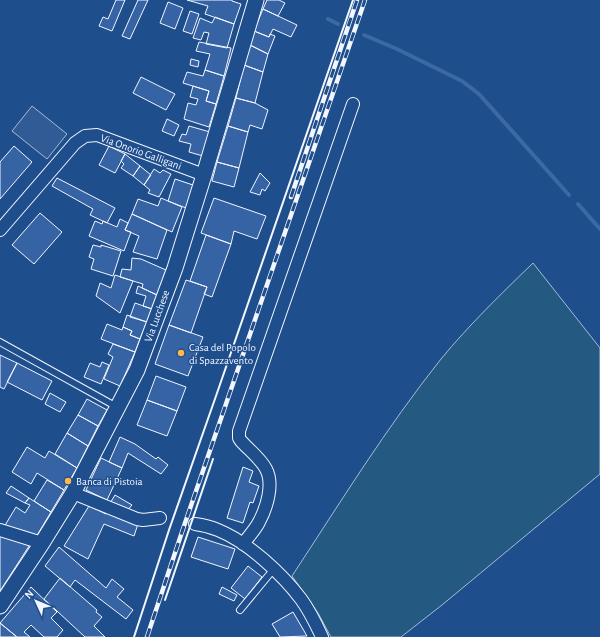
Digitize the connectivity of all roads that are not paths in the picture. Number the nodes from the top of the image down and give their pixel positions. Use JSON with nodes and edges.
{"nodes":[{"id":1,"x":256,"y":0,"type":"edge"},
{"id":2,"x":353,"y":104,"type":"dead end"},
{"id":3,"x":204,"y":175,"type":"junction"},
{"id":4,"x":0,"y":230,"type":"edge"},
{"id":5,"x":0,"y":342,"type":"edge"},
{"id":6,"x":118,"y":408,"type":"junction"},
{"id":7,"x":73,"y":493,"type":"junction"},
{"id":8,"x":160,"y":518,"type":"dead end"},
{"id":9,"x":194,"y":524,"type":"dead end"},
{"id":10,"x":0,"y":530,"type":"edge"},
{"id":11,"x":42,"y":543,"type":"junction"},
{"id":12,"x":243,"y":544,"type":"junction"},
{"id":13,"x":273,"y":570,"type":"junction"},
{"id":14,"x":0,"y":606,"type":"edge"},
{"id":15,"x":240,"y":610,"type":"dead end"},
{"id":16,"x":322,"y":637,"type":"edge"}],
"edges":[{"from":1,"to":3,"type":"street","name":"Via Lucchese"},
{"from":2,"to":12,"type":"street"},
{"from":3,"to":4,"type":"street","name":"Via Onorio Galligani"},
{"from":3,"to":6,"type":"street","name":"Via Lucchese"},
{"from":5,"to":6,"type":"lane"},
{"from":6,"to":7,"type":"street","name":"Via Lucchese"},
{"from":7,"to":8,"type":"street"},
{"from":7,"to":11,"type":"street","name":"Via Lucchese"},
{"from":9,"to":12,"type":"street"},
{"from":10,"to":11,"type":"street"},
{"from":11,"to":14,"type":"street","name":"Via Lucchese"},
{"from":12,"to":13,"type":"street"},
{"from":13,"to":15,"type":"lane"},
{"from":13,"to":16,"type":"street"}]}
